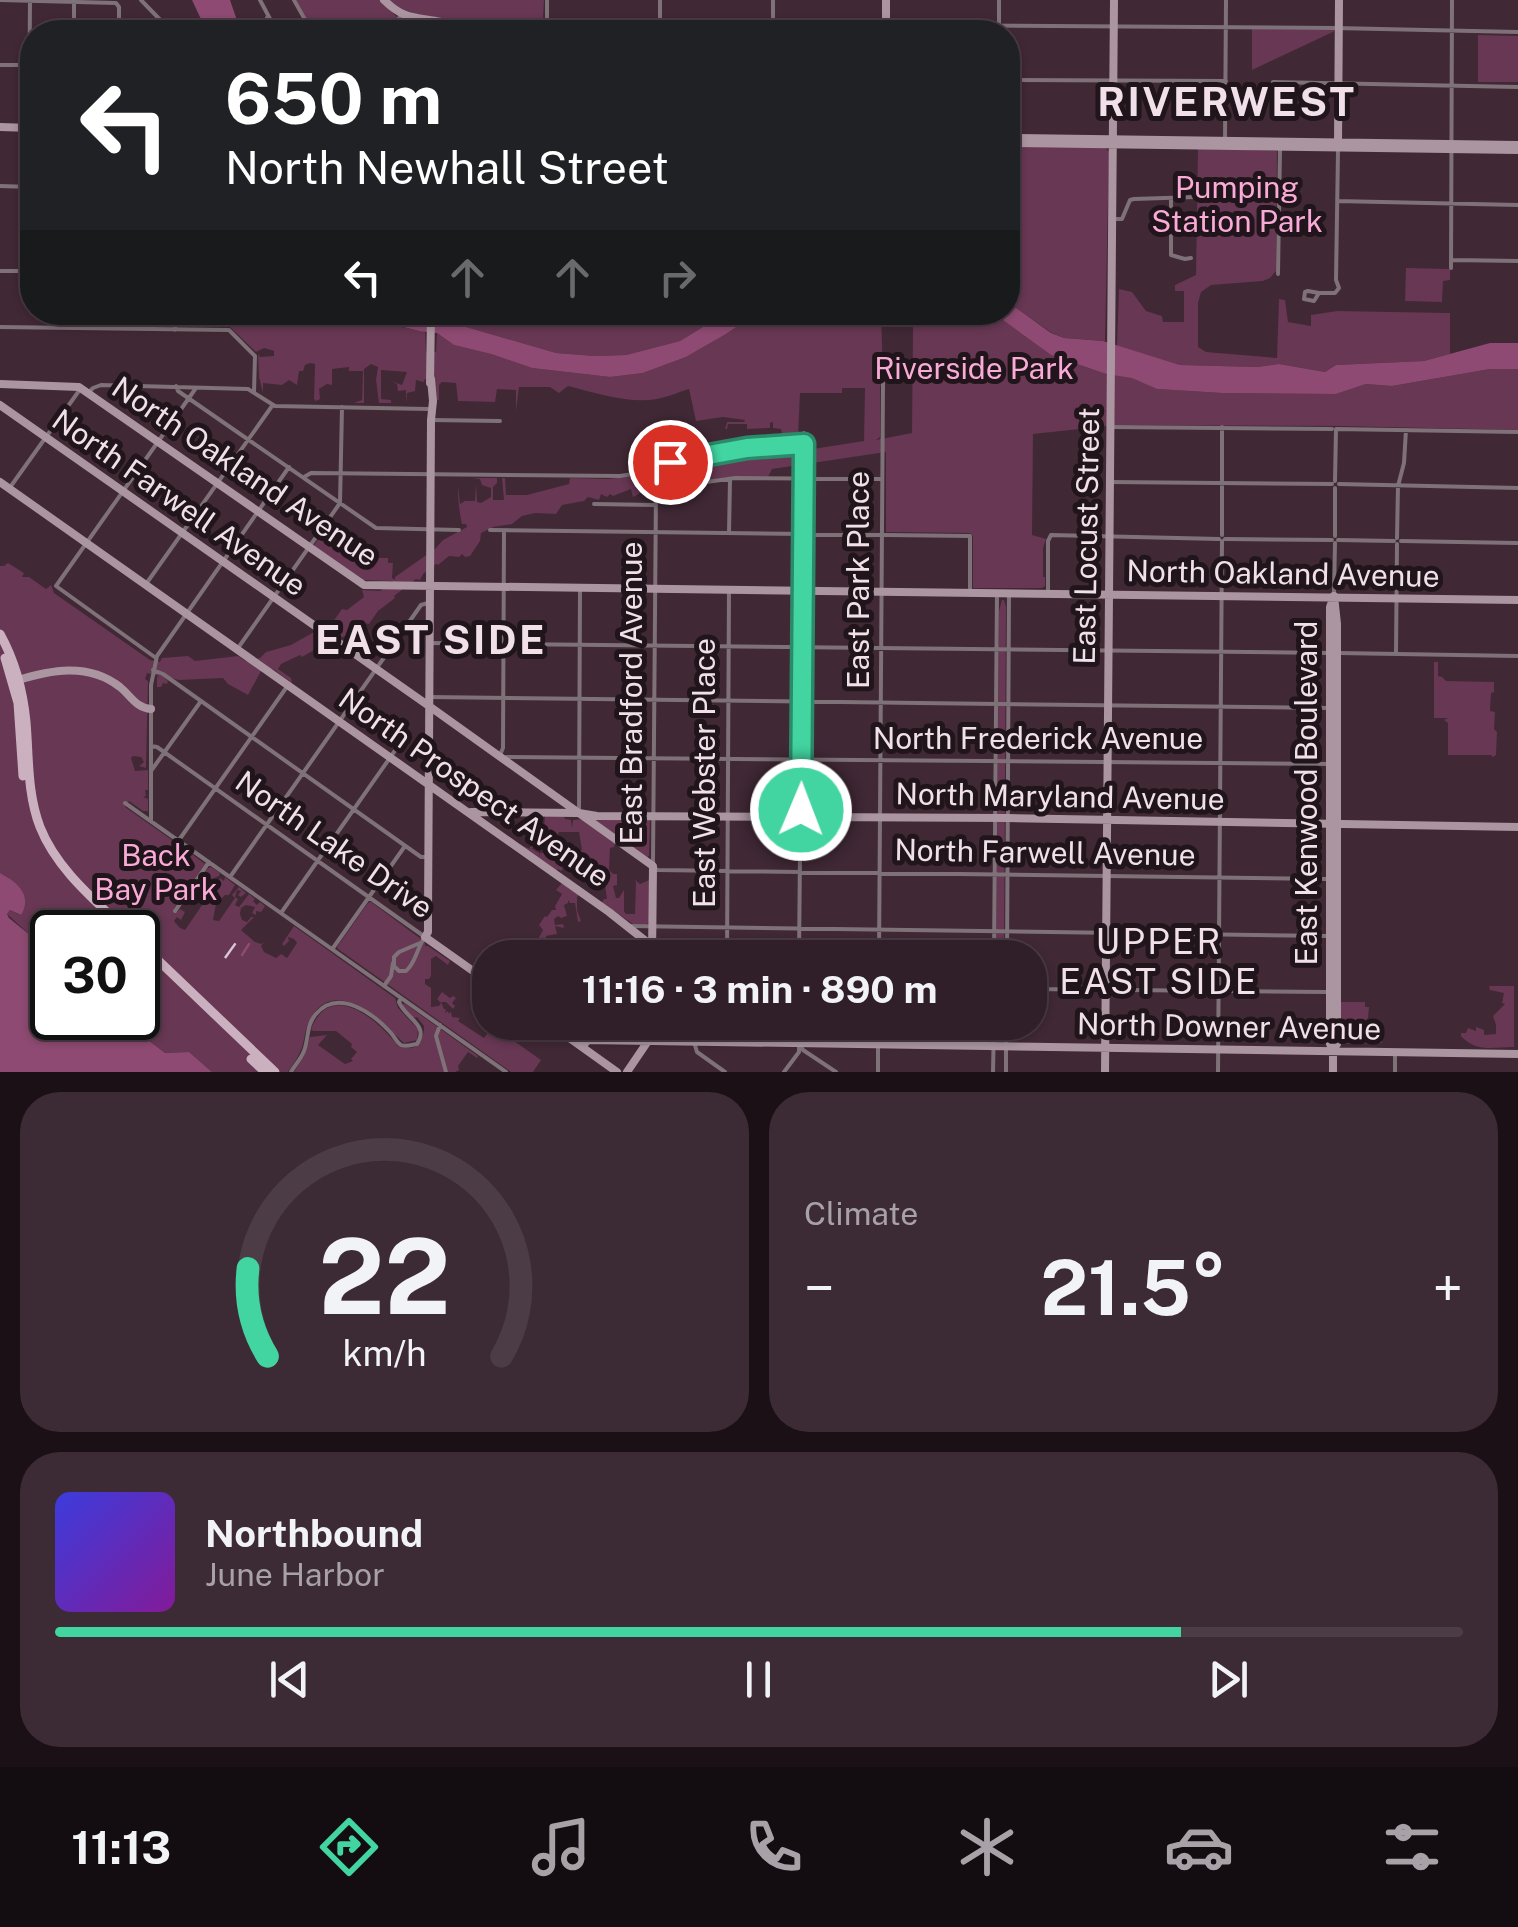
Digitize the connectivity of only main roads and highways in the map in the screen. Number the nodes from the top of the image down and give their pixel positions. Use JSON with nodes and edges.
{"nodes":[{"id":1,"x":384,"y":0,"type":"edge"},
{"id":2,"x":1114,"y":0,"type":"edge"},
{"id":3,"x":1340,"y":0,"type":"edge"},
{"id":4,"x":424,"y":20,"type":"edge"},
{"id":5,"x":1020,"y":141,"type":"edge"},
{"id":6,"x":1113,"y":142,"type":"junction"},
{"id":7,"x":1338,"y":144,"type":"junction"},
{"id":8,"x":1518,"y":148,"type":"edge"},
{"id":9,"x":431,"y":325,"type":"edge"},
{"id":10,"x":430,"y":379,"type":"junction"},
{"id":11,"x":0,"y":384,"type":"edge"},
{"id":12,"x":0,"y":405,"type":"edge"},
{"id":13,"x":430,"y":420,"type":"junction"},
{"id":14,"x":0,"y":482,"type":"edge"},
{"id":15,"x":429,"y":586,"type":"junction"},
{"id":16,"x":1108,"y":594,"type":"junction"},
{"id":17,"x":1334,"y":596,"type":"junction"},
{"id":18,"x":1518,"y":600,"type":"edge"},
{"id":19,"x":0,"y":634,"type":"edge"},
{"id":20,"x":0,"y":646,"type":"edge"},
{"id":21,"x":12,"y":681,"type":"junction"},
{"id":22,"x":429,"y":702,"type":"junction"},
{"id":23,"x":151,"y":710,"type":"road end"},
{"id":24,"x":428,"y":785,"type":"junction"},
{"id":25,"x":464,"y":810,"type":"junction"},
{"id":26,"x":579,"y":813,"type":"junction"},
{"id":27,"x":1107,"y":819,"type":"junction"},
{"id":28,"x":1333,"y":823,"type":"junction"},
{"id":29,"x":1518,"y":826,"type":"edge"},
{"id":30,"x":652,"y":866,"type":"joint"},
{"id":31,"x":1334,"y":879,"type":"junction"},
{"id":32,"x":97,"y":910,"type":"edge"},
{"id":33,"x":105,"y":910,"type":"edge"},
{"id":34,"x":645,"y":940,"type":"edge"},
{"id":35,"x":652,"y":940,"type":"edge"},
{"id":36,"x":160,"y":963,"type":"edge"},
{"id":37,"x":160,"y":971,"type":"edge"},
{"id":38,"x":472,"y":971,"type":"edge"},
{"id":39,"x":1333,"y":992,"type":"junction"},
{"id":40,"x":572,"y":1040,"type":"edge"},
{"id":41,"x":648,"y":1042,"type":"junction"},
{"id":42,"x":582,"y":1047,"type":"junction"},
{"id":43,"x":1105,"y":1047,"type":"junction"},
{"id":44,"x":1333,"y":1050,"type":"junction"},
{"id":45,"x":1518,"y":1054,"type":"edge"},
{"id":46,"x":265,"y":1072,"type":"edge"},
{"id":47,"x":275,"y":1072,"type":"edge"},
{"id":48,"x":616,"y":1072,"type":"edge"},
{"id":49,"x":627,"y":1072,"type":"edge"},
{"id":50,"x":1105,"y":1072,"type":"edge"},
{"id":51,"x":1333,"y":1072,"type":"edge"}],
"edges":[{"from":1,"to":4,"type":"main road"},
{"from":2,"to":6,"type":"main road","name":"East Locust Street"},
{"from":3,"to":7,"type":"main road"},
{"from":5,"to":6,"type":"main road"},
{"from":6,"to":7,"type":"main road"},
{"from":6,"to":16,"type":"main road","name":"East Locust Street"},
{"from":7,"to":8,"type":"main road"},
{"from":9,"to":10,"type":"main road"},
{"from":10,"to":13,"type":"main road"},
{"from":10,"to":13,"type":"main road"},
{"from":11,"to":15,"type":"main road","name":"North Oakland Avenue"},
{"from":12,"to":22,"type":"main road","name":"North Farwell Avenue"},
{"from":13,"to":15,"type":"main road"},
{"from":14,"to":24,"type":"main road","name":"North Prospect Avenue"},
{"from":15,"to":16,"type":"main road","name":"North Oakland Avenue"},
{"from":15,"to":22,"type":"main road"},
{"from":16,"to":17,"type":"main road","name":"North Oakland Avenue"},
{"from":16,"to":27,"type":"main road","name":"East Locust Street"},
{"from":17,"to":18,"type":"main road","name":"North Oakland Avenue"},
{"from":17,"to":28,"type":"main road","name":"East Kenwood Boulevard"},
{"from":19,"to":21,"type":"main road"},
{"from":20,"to":21,"type":"main road"},
{"from":21,"to":23,"type":"main road"},
{"from":21,"to":32,"type":"main road"},
{"from":21,"to":33,"type":"main road"},
{"from":22,"to":24,"type":"main road"},
{"from":22,"to":26,"type":"main road","name":"North Farwell Avenue"},
{"from":24,"to":25,"type":"main road","name":"North Prospect Avenue"},
{"from":24,"to":38,"type":"main road","name":"North Lake Drive"},
{"from":25,"to":26,"type":"main road","name":"North Maryland Avenue"},
{"from":25,"to":34,"type":"main road","name":"North Prospect Avenue"},
{"from":26,"to":27,"type":"main road","name":"North Maryland Avenue"},
{"from":26,"to":30,"type":"main road","name":"North Farwell Avenue"},
{"from":27,"to":28,"type":"main road","name":"North Maryland Avenue"},
{"from":27,"to":43,"type":"main road","name":"East Locust Street"},
{"from":28,"to":29,"type":"main road","name":"North Maryland Avenue"},
{"from":28,"to":31,"type":"main road","name":"East Kenwood Boulevard"},
{"from":30,"to":35,"type":"main road","name":"East Bradford Avenue"},
{"from":31,"to":39,"type":"main road","name":"East Kenwood Boulevard"},
{"from":31,"to":39,"type":"main road","name":"East Kenwood Boulevard"},
{"from":36,"to":47,"type":"main road"},
{"from":37,"to":46,"type":"main road"},
{"from":39,"to":44,"type":"main road","name":"East Kenwood Boulevard"},
{"from":40,"to":42,"type":"main road"},
{"from":41,"to":42,"type":"main road","name":"North Downer Avenue"},
{"from":41,"to":43,"type":"main road","name":"North Downer Avenue"},
{"from":41,"to":49,"type":"main road"},
{"from":42,"to":48,"type":"main road"},
{"from":43,"to":44,"type":"main road","name":"North Downer Avenue"},
{"from":43,"to":50,"type":"main road","name":"East Locust Street"},
{"from":44,"to":45,"type":"main road","name":"North Downer Avenue"},
{"from":44,"to":51,"type":"main road","name":"East Kenwood Boulevard"}]}
